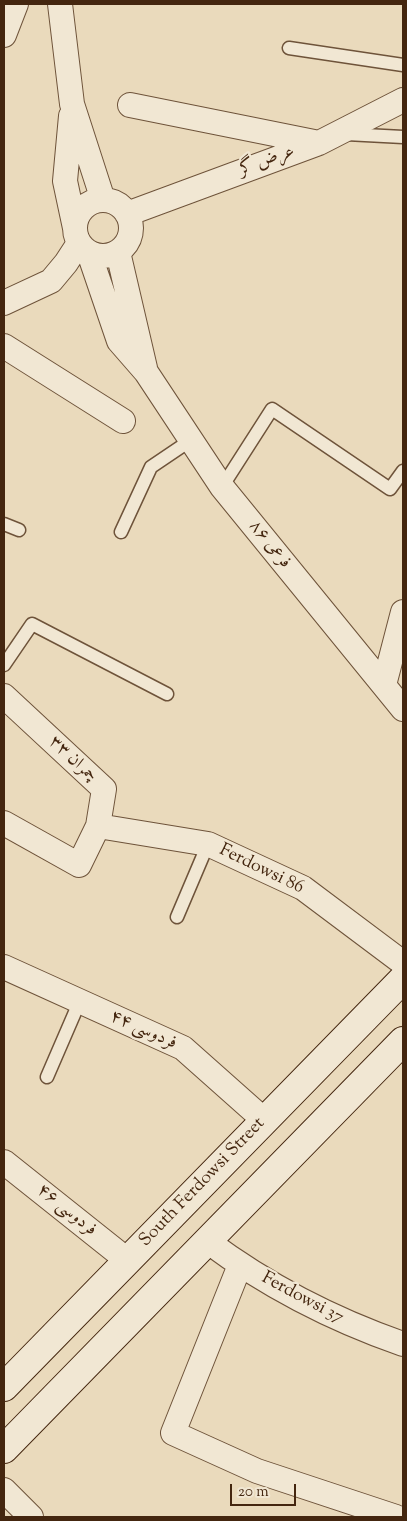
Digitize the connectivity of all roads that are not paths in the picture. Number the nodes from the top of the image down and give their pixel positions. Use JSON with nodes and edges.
{"nodes":[{"id":1,"x":16,"y":4,"type":"edge"},
{"id":2,"x":60,"y":4,"type":"edge"},
{"id":3,"x":4,"y":35,"type":"edge"},
{"id":4,"x":289,"y":48,"type":"dead end"},
{"id":5,"x":403,"y":65,"type":"edge"},
{"id":6,"x":403,"y":100,"type":"edge"},
{"id":7,"x":72,"y":104,"type":"junction"},
{"id":8,"x":130,"y":105,"type":"dead end"},
{"id":9,"x":403,"y":137,"type":"edge"},
{"id":10,"x":329,"y":138,"type":"junction"},
{"id":11,"x":103,"y":200,"type":"junction"},
{"id":12,"x":128,"y":214,"type":"junction"},
{"id":13,"x":81,"y":241,"type":"junction"},
{"id":14,"x":118,"y":252,"type":"junction"},
{"id":15,"x":4,"y":303,"type":"edge"},
{"id":16,"x":4,"y":346,"type":"edge"},
{"id":17,"x":146,"y":372,"type":"junction"},
{"id":18,"x":123,"y":421,"type":"dead end"},
{"id":19,"x":191,"y":440,"type":"junction"},
{"id":20,"x":403,"y":471,"type":"edge"},
{"id":21,"x":222,"y":487,"type":"junction"},
{"id":22,"x":4,"y":524,"type":"edge"},
{"id":23,"x":19,"y":530,"type":"dead end"},
{"id":24,"x":121,"y":532,"type":"dead end"},
{"id":25,"x":403,"y":612,"type":"edge"},
{"id":26,"x":4,"y":665,"type":"edge"},
{"id":27,"x":384,"y":685,"type":"junction"},
{"id":28,"x":167,"y":694,"type":"dead end"},
{"id":29,"x":4,"y":696,"type":"edge"},
{"id":30,"x":403,"y":709,"type":"edge"},
{"id":31,"x":4,"y":823,"type":"edge"},
{"id":32,"x":98,"y":826,"type":"junction"},
{"id":33,"x":208,"y":844,"type":"junction"},
{"id":34,"x":177,"y":917,"type":"dead end"},
{"id":35,"x":403,"y":963,"type":"edge"},
{"id":36,"x":4,"y":967,"type":"edge"},
{"id":37,"x":403,"y":978,"type":"edge"},
{"id":38,"x":79,"y":1002,"type":"junction"},
{"id":39,"x":403,"y":1041,"type":"edge"},
{"id":40,"x":48,"y":1077,"type":"dead end"},
{"id":41,"x":264,"y":1120,"type":"junction"},
{"id":42,"x":4,"y":1162,"type":"edge"},
{"id":43,"x":208,"y":1241,"type":"junction"},
{"id":44,"x":127,"y":1260,"type":"junction"},
{"id":45,"x":240,"y":1265,"type":"junction"},
{"id":46,"x":403,"y":1344,"type":"edge"},
{"id":47,"x":4,"y":1387,"type":"edge"},
{"id":48,"x":4,"y":1449,"type":"edge"},
{"id":49,"x":4,"y":1490,"type":"edge"},
{"id":50,"x":31,"y":1517,"type":"edge"},
{"id":51,"x":396,"y":1517,"type":"edge"}],
"edges":[{"from":1,"to":3,"type":"street"},
{"from":2,"to":7,"type":"street"},
{"from":4,"to":5,"type":"lane"},
{"from":6,"to":10,"type":"street","name":"عرض گر"},
{"from":7,"to":11,"type":"street"},
{"from":7,"to":13,"type":"street"},
{"from":8,"to":10,"type":"street"},
{"from":9,"to":10,"type":"lane"},
{"from":10,"to":12,"type":"street","name":"عرض گر"},
{"from":11,"to":12,"type":"street"},
{"from":11,"to":13,"type":"street"},
{"from":12,"to":14,"type":"street"},
{"from":13,"to":14,"type":"street"},
{"from":13,"to":15,"type":"street"},
{"from":13,"to":17,"type":"street"},
{"from":14,"to":17,"type":"street"},
{"from":16,"to":18,"type":"street"},
{"from":17,"to":19,"type":"street","name":"فرعی ۸۶"},
{"from":19,"to":21,"type":"street","name":"فرعی ۸۶"},
{"from":19,"to":24,"type":"lane"},
{"from":20,"to":21,"type":"lane"},
{"from":21,"to":27,"type":"street","name":"فرعی ۸۶"},
{"from":22,"to":23,"type":"lane"},
{"from":25,"to":27,"type":"street"},
{"from":26,"to":28,"type":"lane"},
{"from":27,"to":30,"type":"street","name":"فرعی ۸۶"},
{"from":29,"to":32,"type":"street","name":"چمران ۳۳"},
{"from":31,"to":32,"type":"street","name":"چمران ۳۳"},
{"from":32,"to":33,"type":"street","name":"Ferdowsi 86"},
{"from":33,"to":34,"type":"lane"},
{"from":33,"to":35,"type":"street","name":"Ferdowsi 86"},
{"from":36,"to":38,"type":"street","name":"فردوسی ۴۴"},
{"from":37,"to":41,"type":"main road","name":"South Ferdowsi Street"},
{"from":38,"to":40,"type":"lane"},
{"from":38,"to":41,"type":"street","name":"فردوسی ۴۴"},
{"from":39,"to":43,"type":"main road"},
{"from":41,"to":44,"type":"main road","name":"South Ferdowsi Street"},
{"from":42,"to":44,"type":"street","name":"فردوسی ۴۶"},
{"from":43,"to":45,"type":"street","name":"Ferdowsi 37"},
{"from":43,"to":48,"type":"main road"},
{"from":44,"to":47,"type":"main road","name":"South Ferdowsi Street"},
{"from":45,"to":46,"type":"street","name":"Ferdowsi 37"},
{"from":45,"to":51,"type":"street"},
{"from":49,"to":50,"type":"street"}]}
